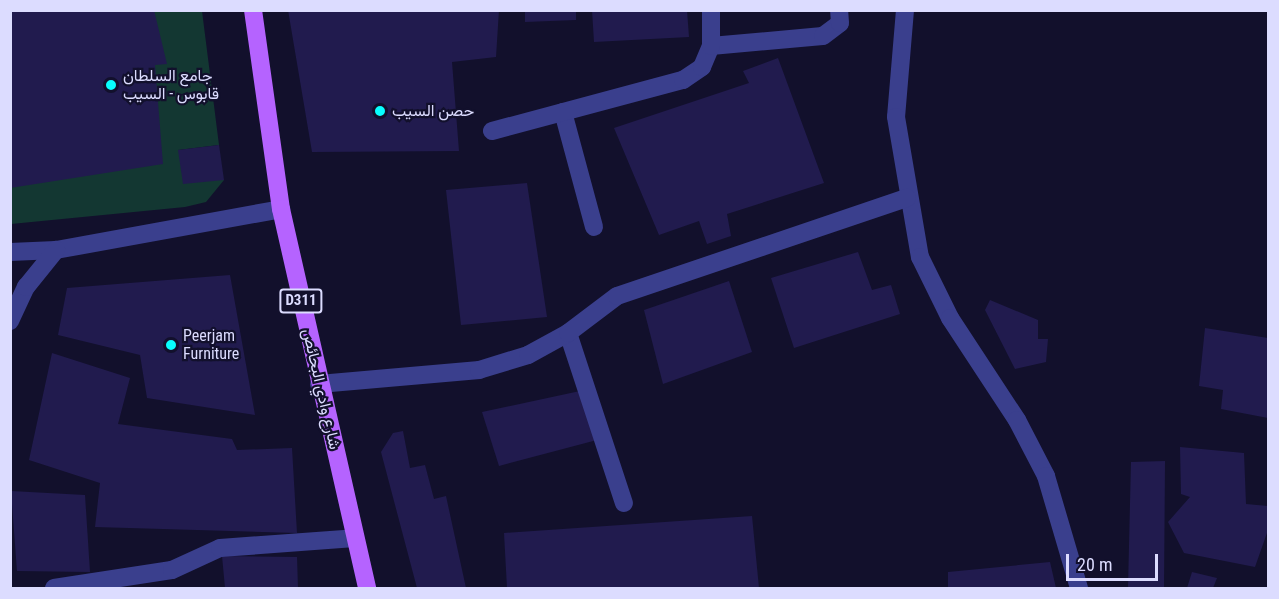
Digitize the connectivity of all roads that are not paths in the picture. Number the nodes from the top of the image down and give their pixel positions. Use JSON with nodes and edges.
{"nodes":[{"id":1,"x":253,"y":10,"type":"edge"},
{"id":2,"x":711,"y":10,"type":"edge"},
{"id":3,"x":839,"y":10,"type":"edge"},
{"id":4,"x":904,"y":10,"type":"edge"},
{"id":5,"x":711,"y":46,"type":"junction"},
{"id":6,"x":563,"y":112,"type":"junction"},
{"id":7,"x":492,"y":131,"type":"dead end"},
{"id":8,"x":907,"y":198,"type":"junction"},
{"id":9,"x":281,"y":209,"type":"junction"},
{"id":10,"x":594,"y":226,"type":"dead end"},
{"id":11,"x":56,"y":250,"type":"junction"},
{"id":12,"x":10,"y":252,"type":"edge"},
{"id":13,"x":10,"y":321,"type":"edge"},
{"id":14,"x":568,"y":333,"type":"junction"},
{"id":15,"x":319,"y":384,"type":"junction"},
{"id":16,"x":624,"y":503,"type":"dead end"},
{"id":17,"x":355,"y":538,"type":"junction"},
{"id":18,"x":54,"y":588,"type":"edge"},
{"id":19,"x":367,"y":588,"type":"edge"},
{"id":20,"x":1079,"y":588,"type":"edge"}],
"edges":[{"from":1,"to":9,"type":"main road","name":"شارع وادي البحائص","number":"D311"},
{"from":2,"to":5,"type":"street"},
{"from":3,"to":5,"type":"street"},
{"from":4,"to":8,"type":"street"},
{"from":5,"to":6,"type":"street"},
{"from":6,"to":7,"type":"street"},
{"from":6,"to":10,"type":"street"},
{"from":8,"to":14,"type":"street"},
{"from":8,"to":20,"type":"street"},
{"from":9,"to":11,"type":"street"},
{"from":9,"to":15,"type":"main road","name":"شارع وادي البحائص","number":"D311"},
{"from":11,"to":12,"type":"street"},
{"from":11,"to":13,"type":"street"},
{"from":14,"to":15,"type":"street"},
{"from":14,"to":16,"type":"street"},
{"from":15,"to":17,"type":"main road","name":"شارع وادي البحائص","number":"D311"},
{"from":17,"to":18,"type":"street"},
{"from":17,"to":19,"type":"main road","name":"شارع وادي البحائص","number":"D311"}]}
